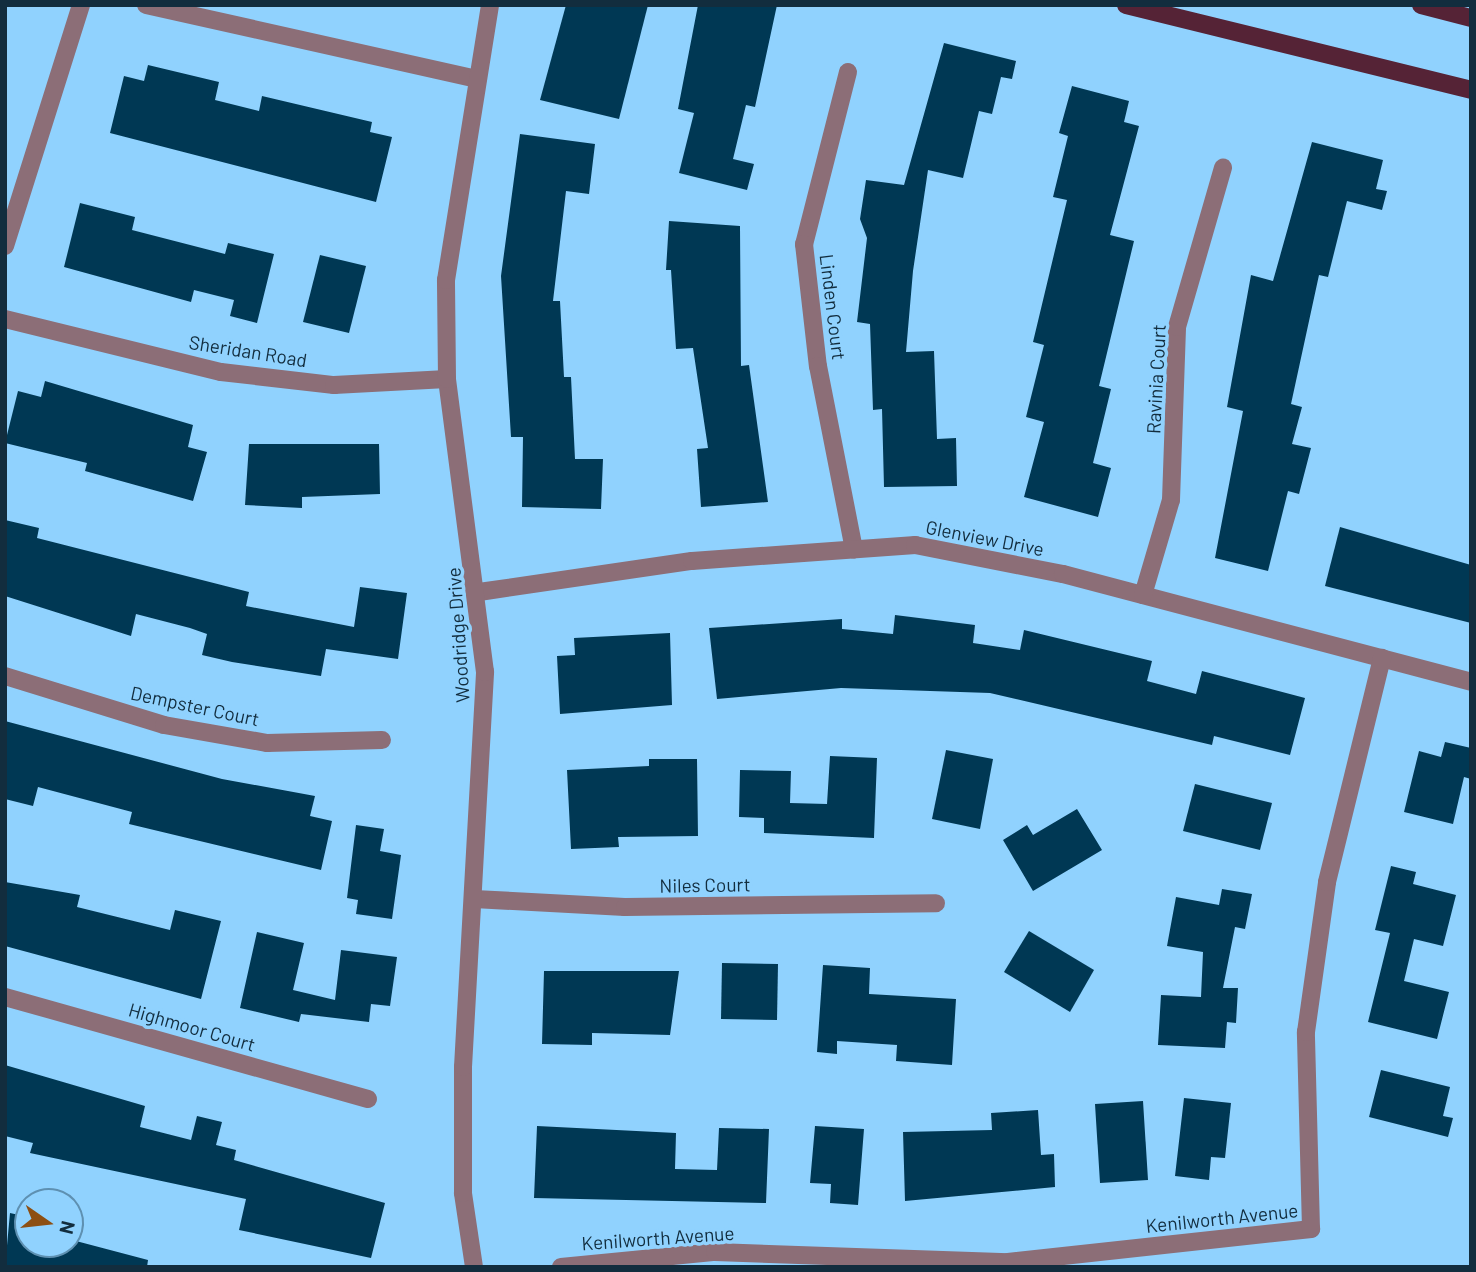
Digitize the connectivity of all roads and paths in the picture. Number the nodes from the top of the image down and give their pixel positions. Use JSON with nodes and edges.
{"nodes":[{"id":1,"x":81,"y":5,"type":"edge"},
{"id":2,"x":146,"y":5,"type":"edge"},
{"id":3,"x":490,"y":5,"type":"edge"},
{"id":4,"x":1126,"y":5,"type":"edge"},
{"id":5,"x":1421,"y":5,"type":"edge"},
{"id":6,"x":1471,"y":18,"type":"edge"},
{"id":7,"x":848,"y":72,"type":"dead end"},
{"id":8,"x":475,"y":79,"type":"junction"},
{"id":9,"x":1471,"y":90,"type":"edge"},
{"id":10,"x":1223,"y":168,"type":"dead end"},
{"id":11,"x":5,"y":246,"type":"edge"},
{"id":12,"x":5,"y":319,"type":"edge"},
{"id":13,"x":447,"y":379,"type":"junction"},
{"id":14,"x":854,"y":550,"type":"junction"},
{"id":15,"x":480,"y":592,"type":"junction"},
{"id":16,"x":1143,"y":596,"type":"junction"},
{"id":17,"x":1382,"y":658,"type":"junction"},
{"id":18,"x":5,"y":676,"type":"edge"},
{"id":19,"x":1471,"y":682,"type":"edge"},
{"id":20,"x":382,"y":740,"type":"dead end"},
{"id":21,"x":474,"y":899,"type":"junction"},
{"id":22,"x":936,"y":903,"type":"dead end"},
{"id":23,"x":5,"y":997,"type":"edge"},
{"id":24,"x":368,"y":1099,"type":"dead end"},
{"id":25,"x":474,"y":1267,"type":"edge"},
{"id":26,"x":561,"y":1267,"type":"edge"}],
"edges":[{"from":1,"to":11,"type":"street"},
{"from":2,"to":8,"type":"street"},
{"from":3,"to":8,"type":"street","name":"Woodridge Drive"},
{"from":4,"to":9,"type":"main road"},
{"from":5,"to":6,"type":"main road"},
{"from":7,"to":14,"type":"street","name":"Linden Court"},
{"from":8,"to":13,"type":"street","name":"Woodridge Drive"},
{"from":10,"to":16,"type":"street","name":"Ravinia Court"},
{"from":12,"to":13,"type":"street","name":"Sheridan Road"},
{"from":13,"to":15,"type":"street","name":"Woodridge Drive"},
{"from":14,"to":15,"type":"street","name":"Glenview Drive"},
{"from":14,"to":16,"type":"street","name":"Glenview Drive"},
{"from":15,"to":21,"type":"street","name":"Woodridge Drive"},
{"from":16,"to":17,"type":"street","name":"Glenview Drive"},
{"from":17,"to":19,"type":"street","name":"Glenview Drive"},
{"from":17,"to":26,"type":"street","name":"Kenilworth Avenue"},
{"from":18,"to":20,"type":"street","name":"Dempster Court"},
{"from":21,"to":22,"type":"street","name":"Niles Court"},
{"from":21,"to":25,"type":"street","name":"Woodridge Drive"},
{"from":23,"to":24,"type":"street","name":"Highmoor Court"}]}
